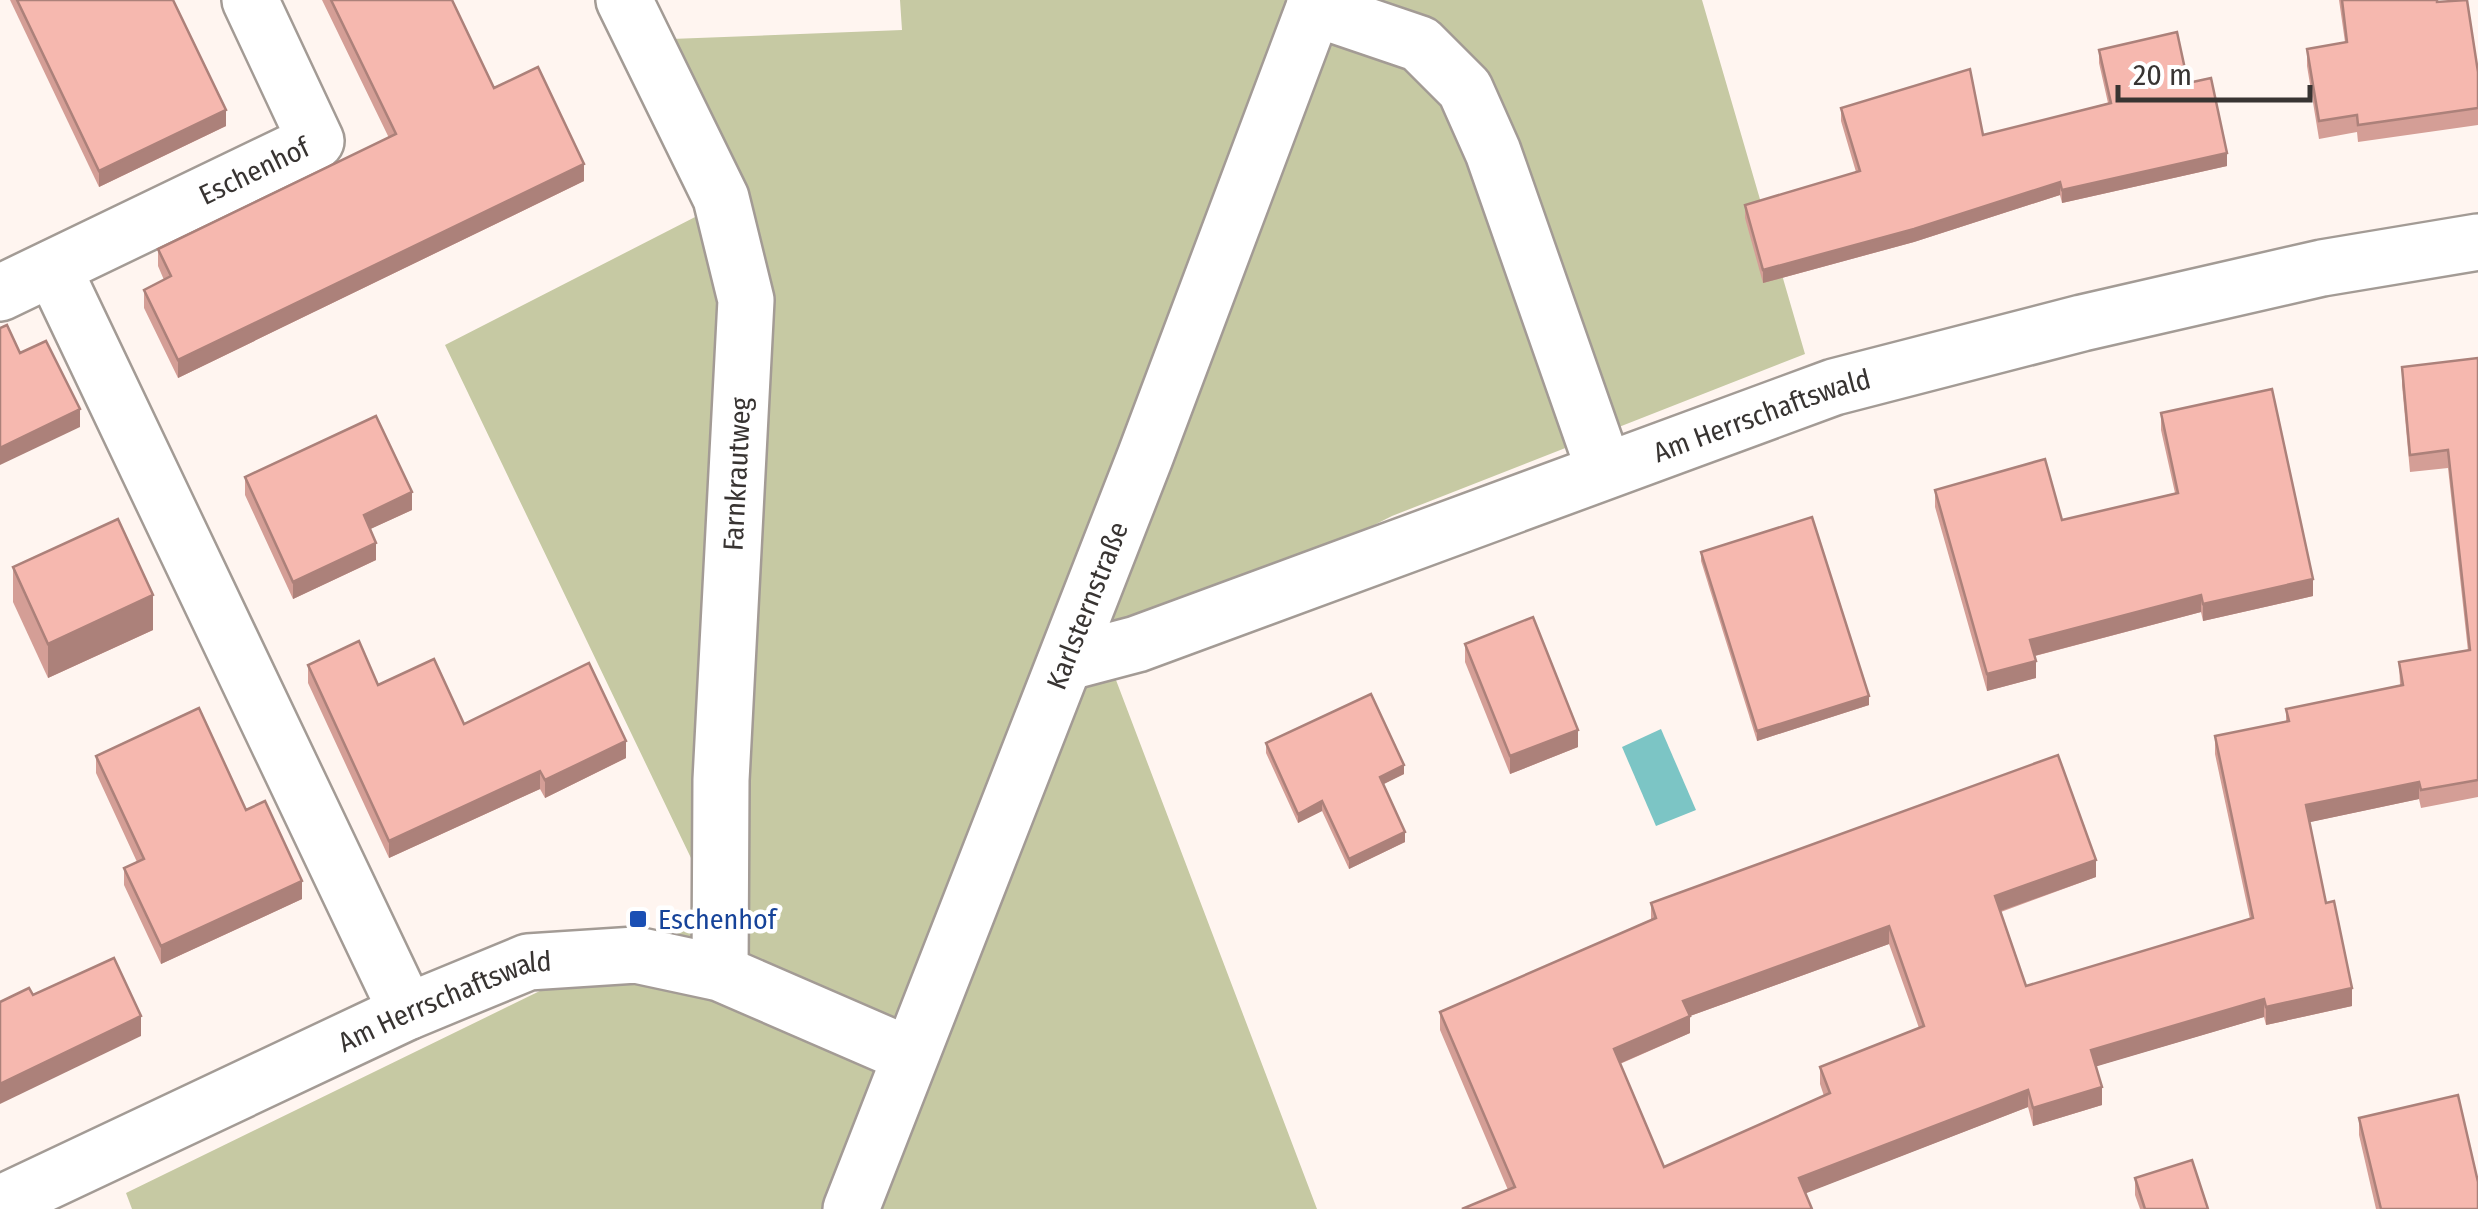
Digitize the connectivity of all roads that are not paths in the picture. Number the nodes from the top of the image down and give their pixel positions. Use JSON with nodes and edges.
{"nodes":[{"id":1,"x":250,"y":0,"type":"edge"},
{"id":2,"x":624,"y":0,"type":"edge"},
{"id":3,"x":1316,"y":4,"type":"edge"},
{"id":4,"x":2478,"y":242,"type":"edge"},
{"id":5,"x":53,"y":268,"type":"junction"},
{"id":6,"x":0,"y":293,"type":"edge"},
{"id":7,"x":1604,"y":469,"type":"junction"},
{"id":8,"x":1065,"y":663,"type":"junction"},
{"id":9,"x":720,"y":973,"type":"junction"},
{"id":10,"x":407,"y":1012,"type":"junction"},
{"id":11,"x":909,"y":1055,"type":"junction"},
{"id":12,"x":0,"y":1204,"type":"edge"},
{"id":13,"x":851,"y":1209,"type":"edge"}],
"edges":[{"from":1,"to":5,"type":"street","name":"Eschenhof"},
{"from":2,"to":9,"type":"street","name":"Farnkrautweg"},
{"from":3,"to":7,"type":"street"},
{"from":3,"to":8,"type":"street","name":"Karlsternstraße"},
{"from":4,"to":7,"type":"street","name":"Am Herrschaftswald"},
{"from":5,"to":6,"type":"street","name":"Eschenhof"},
{"from":5,"to":10,"type":"street"},
{"from":7,"to":8,"type":"street","name":"Am Herrschaftswald"},
{"from":8,"to":11,"type":"street","name":"Karlsternstraße"},
{"from":9,"to":10,"type":"street","name":"Am Herrschaftswald"},
{"from":9,"to":11,"type":"street","name":"Am Herrschaftswald"},
{"from":10,"to":12,"type":"street","name":"Am Herrschaftswald"},
{"from":11,"to":13,"type":"street","name":"Karlsternstraße"}]}
